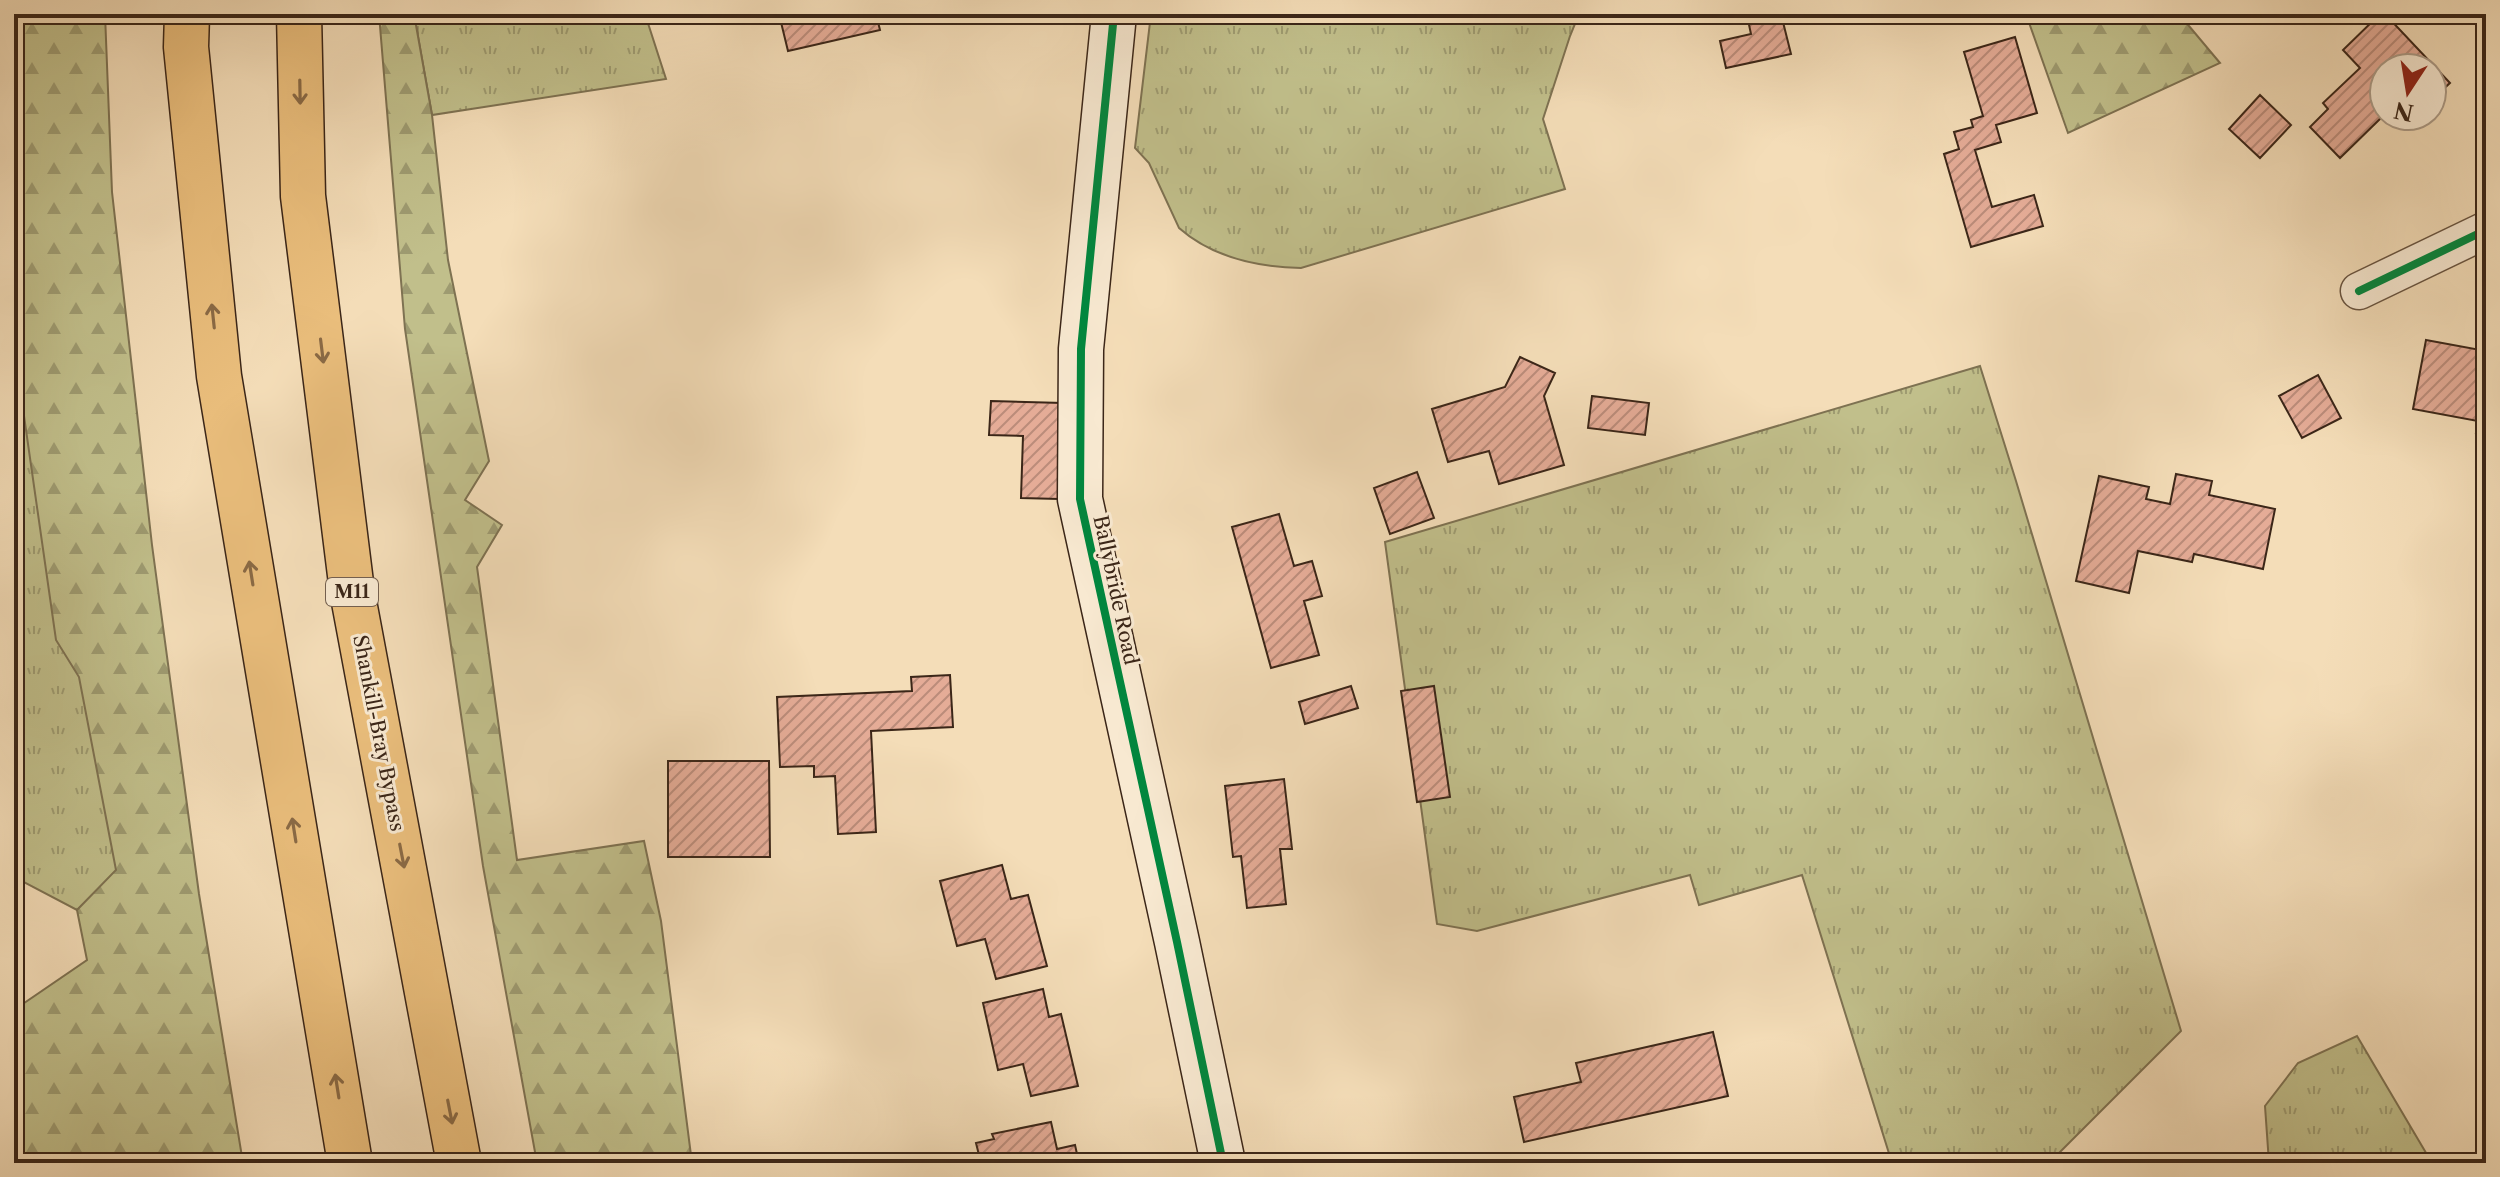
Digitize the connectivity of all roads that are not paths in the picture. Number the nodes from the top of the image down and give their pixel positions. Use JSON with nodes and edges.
{"nodes":[{"id":1,"x":187,"y":14,"type":"edge"},
{"id":2,"x":299,"y":14,"type":"edge"},
{"id":3,"x":1114,"y":14,"type":"edge"},
{"id":4,"x":2486,"y":230,"type":"edge"},
{"id":5,"x":2359,"y":291,"type":"dead end"},
{"id":6,"x":350,"y":1163,"type":"edge"},
{"id":7,"x":459,"y":1163,"type":"edge"},
{"id":8,"x":1223,"y":1163,"type":"edge"}],
"edges":[{"from":6,"to":1,"type":"highway","one_way":true},
{"from":2,"to":7,"type":"highway","name":"Shankill-Bray Bypass","number":"M11","one_way":true},
{"from":3,"to":8,"type":"street","name":"Ballybride Road"},
{"from":4,"to":5,"type":"street"}]}
